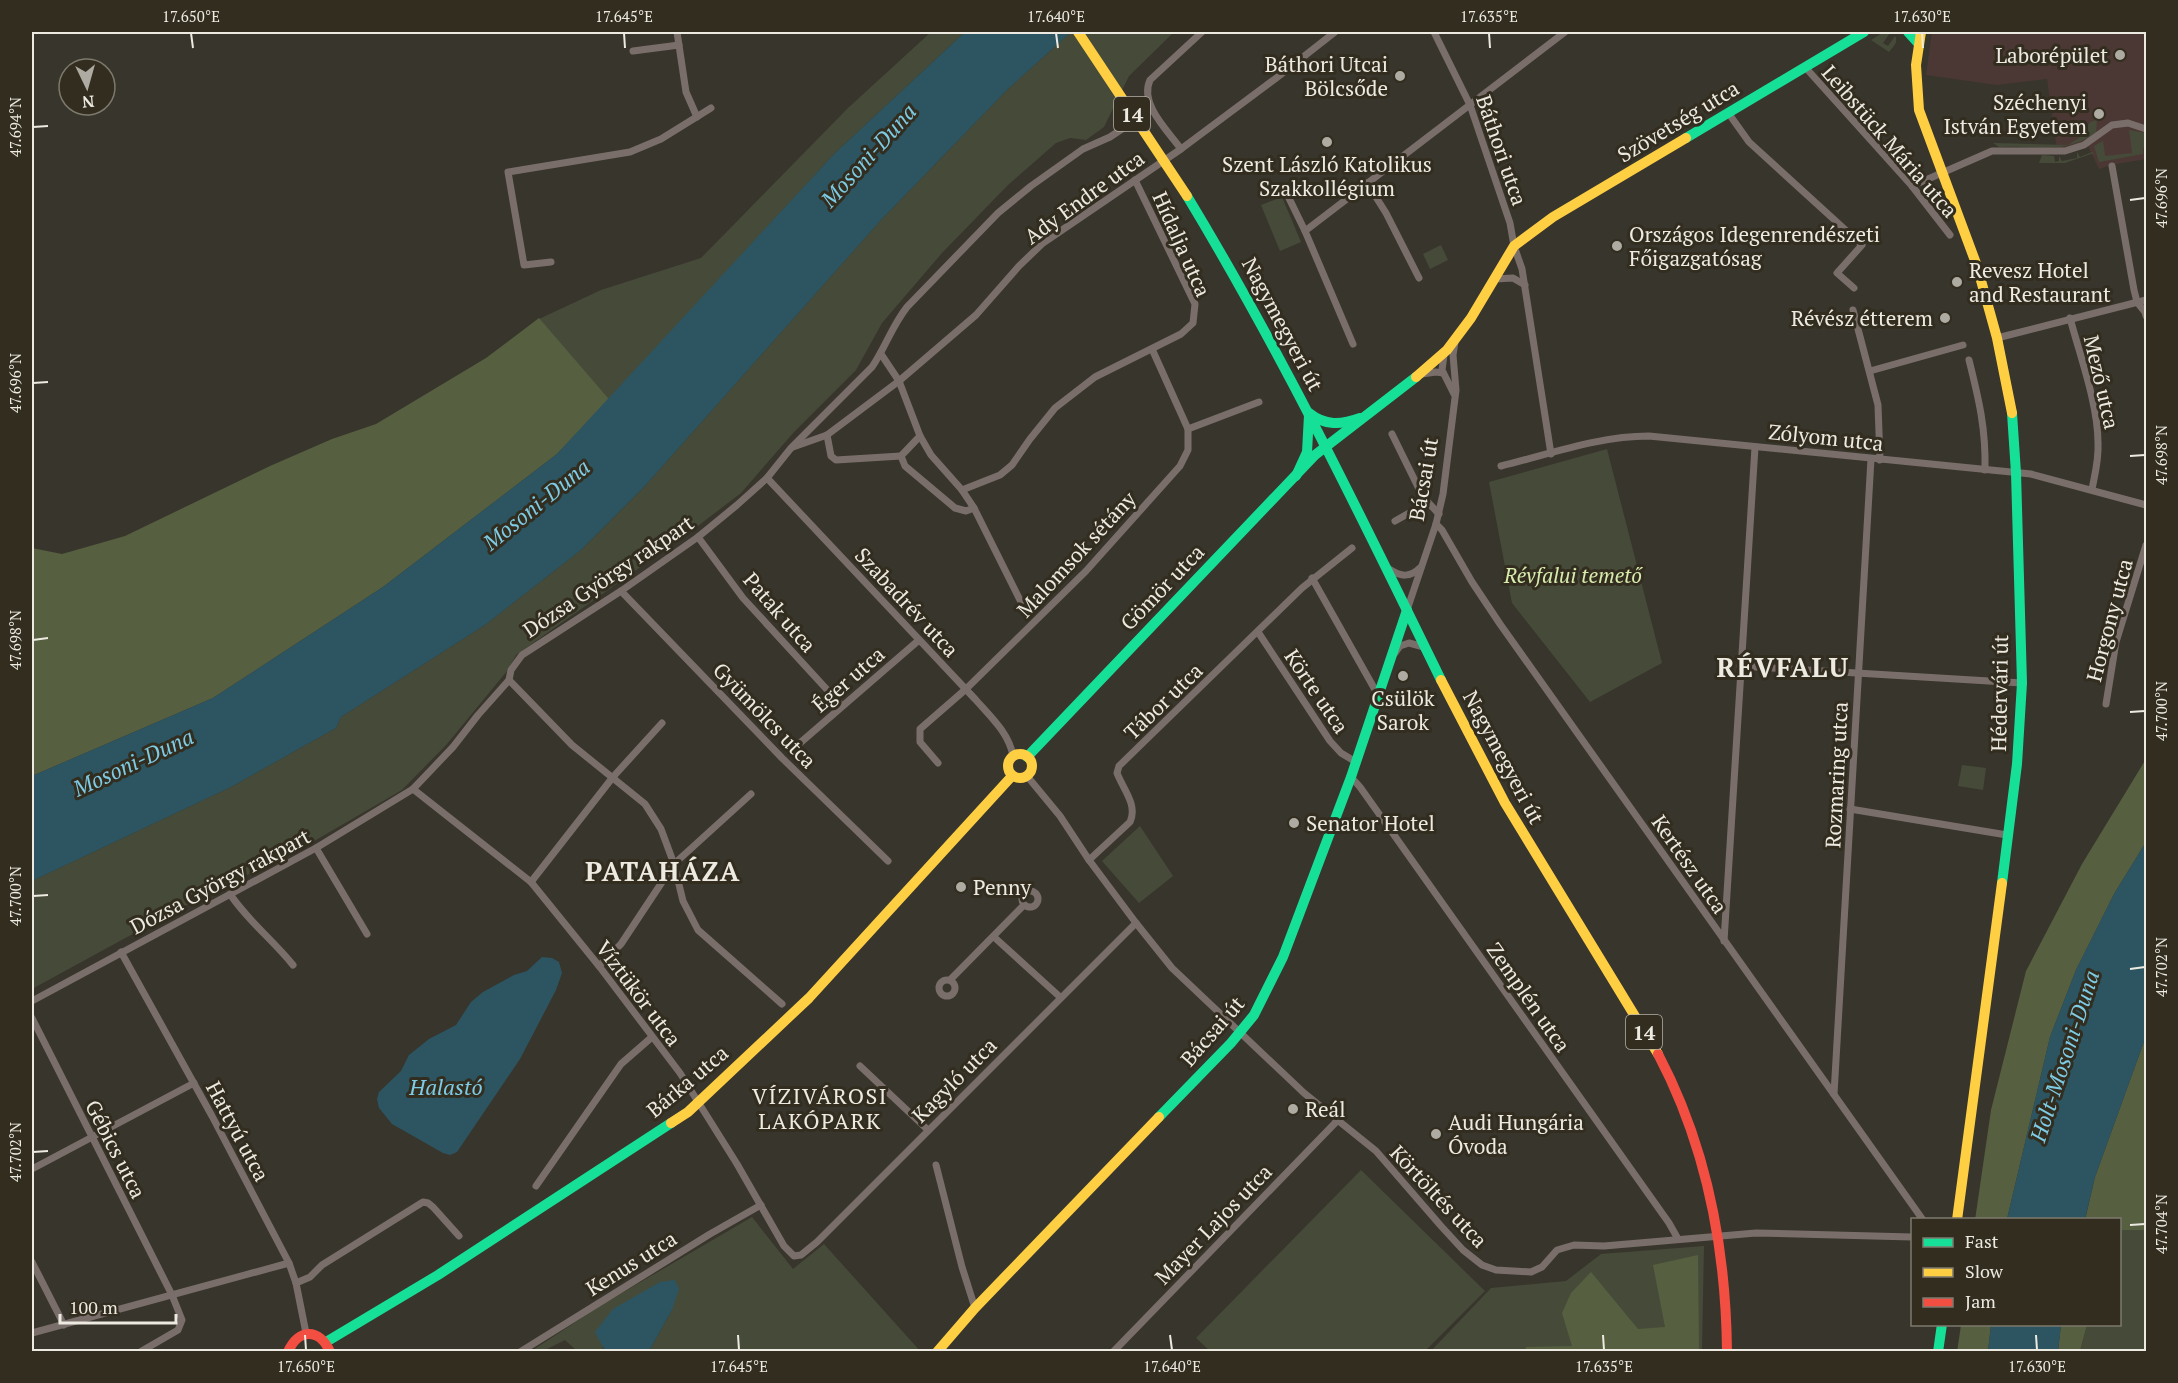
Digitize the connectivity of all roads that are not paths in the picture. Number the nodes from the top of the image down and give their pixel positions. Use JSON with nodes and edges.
{"nodes":[{"id":1,"x":677,"y":32,"type":"edge"},
{"id":2,"x":1078,"y":32,"type":"edge"},
{"id":3,"x":1202,"y":32,"type":"edge"},
{"id":4,"x":1335,"y":32,"type":"edge"},
{"id":5,"x":1434,"y":32,"type":"edge"},
{"id":6,"x":1565,"y":32,"type":"edge"},
{"id":7,"x":1864,"y":32,"type":"edge"},
{"id":8,"x":1908,"y":32,"type":"edge"},
{"id":9,"x":1918,"y":38,"type":"edge"},
{"id":10,"x":679,"y":45,"type":"junction"},
{"id":11,"x":633,"y":51,"type":"dead end"},
{"id":12,"x":1805,"y":68,"type":"junction"},
{"id":13,"x":1470,"y":105,"type":"junction"},
{"id":14,"x":711,"y":108,"type":"dead end"},
{"id":15,"x":1152,"y":109,"type":"junction"},
{"id":16,"x":1729,"y":114,"type":"junction"},
{"id":17,"x":697,"y":117,"type":"junction"},
{"id":18,"x":2146,"y":129,"type":"edge"},
{"id":19,"x":1181,"y":149,"type":"junction"},
{"id":20,"x":2112,"y":166,"type":"dead end"},
{"id":21,"x":1944,"y":173,"type":"junction"},
{"id":22,"x":1135,"y":180,"type":"junction"},
{"id":23,"x":1367,"y":183,"type":"junction"},
{"id":24,"x":1912,"y":186,"type":"junction"},
{"id":25,"x":1285,"y":190,"type":"dead end"},
{"id":26,"x":1305,"y":231,"type":"junction"},
{"id":27,"x":1950,"y":235,"type":"dead end"},
{"id":28,"x":1514,"y":246,"type":"junction"},
{"id":29,"x":551,"y":262,"type":"dead end"},
{"id":30,"x":1419,"y":278,"type":"dead end"},
{"id":31,"x":1495,"y":279,"type":"junction"},
{"id":32,"x":1525,"y":285,"type":"junction"},
{"id":33,"x":1854,"y":288,"type":"dead end"},
{"id":34,"x":2146,"y":300,"type":"edge"},
{"id":35,"x":2137,"y":303,"type":"junction"},
{"id":36,"x":1853,"y":310,"type":"dead end"},
{"id":37,"x":2146,"y":316,"type":"edge"},
{"id":38,"x":2070,"y":318,"type":"junction"},
{"id":39,"x":1997,"y":338,"type":"junction"},
{"id":40,"x":1456,"y":339,"type":"junction"},
{"id":41,"x":1353,"y":344,"type":"dead end"},
{"id":42,"x":1963,"y":345,"type":"dead end"},
{"id":43,"x":1152,"y":349,"type":"junction"},
{"id":44,"x":1447,"y":350,"type":"junction"},
{"id":45,"x":881,"y":354,"type":"junction"},
{"id":46,"x":1969,"y":360,"type":"dead end"},
{"id":47,"x":1870,"y":371,"type":"junction"},
{"id":48,"x":1443,"y":373,"type":"junction"},
{"id":49,"x":1418,"y":375,"type":"junction"},
{"id":50,"x":899,"y":381,"type":"junction"},
{"id":51,"x":1455,"y":399,"type":"junction"},
{"id":52,"x":1259,"y":402,"type":"dead end"},
{"id":53,"x":1308,"y":411,"type":"junction"},
{"id":54,"x":1360,"y":418,"type":"junction"},
{"id":55,"x":1188,"y":429,"type":"junction"},
{"id":56,"x":1392,"y":434,"type":"dead end"},
{"id":57,"x":826,"y":435,"type":"junction"},
{"id":58,"x":920,"y":436,"type":"junction"},
{"id":59,"x":1325,"y":446,"type":"junction"},
{"id":60,"x":1755,"y":447,"type":"junction"},
{"id":61,"x":791,"y":448,"type":"junction"},
{"id":62,"x":1551,"y":454,"type":"junction"},
{"id":63,"x":901,"y":456,"type":"junction"},
{"id":64,"x":1871,"y":459,"type":"junction"},
{"id":65,"x":1880,"y":460,"type":"junction"},
{"id":66,"x":1501,"y":466,"type":"dead end"},
{"id":67,"x":1985,"y":470,"type":"junction"},
{"id":68,"x":2016,"y":473,"type":"junction"},
{"id":69,"x":1296,"y":476,"type":"junction"},
{"id":70,"x":766,"y":478,"type":"junction"},
{"id":71,"x":2092,"y":489,"type":"junction"},
{"id":72,"x":962,"y":490,"type":"junction"},
{"id":73,"x":1427,"y":503,"type":"junction"},
{"id":74,"x":2146,"y":505,"type":"edge"},
{"id":75,"x":974,"y":508,"type":"junction"},
{"id":76,"x":1439,"y":514,"type":"junction"},
{"id":77,"x":1395,"y":520,"type":"dead end"},
{"id":78,"x":1436,"y":524,"type":"junction"},
{"id":79,"x":698,"y":537,"type":"junction"},
{"id":80,"x":2146,"y":545,"type":"edge"},
{"id":81,"x":1352,"y":548,"type":"dead end"},
{"id":82,"x":1423,"y":565,"type":"junction"},
{"id":83,"x":1387,"y":567,"type":"junction"},
{"id":84,"x":1312,"y":578,"type":"junction"},
{"id":85,"x":621,"y":591,"type":"junction"},
{"id":86,"x":1407,"y":610,"type":"junction"},
{"id":87,"x":1026,"y":612,"type":"dead end"},
{"id":88,"x":1258,"y":632,"type":"junction"},
{"id":89,"x":919,"y":640,"type":"junction"},
{"id":90,"x":1430,"y":654,"type":"junction"},
{"id":91,"x":1391,"y":657,"type":"junction"},
{"id":92,"x":1740,"y":666,"type":"junction"},
{"id":93,"x":1858,"y":673,"type":"junction"},
{"id":94,"x":509,"y":680,"type":"junction"},
{"id":95,"x":2022,"y":683,"type":"junction"},
{"id":96,"x":966,"y":689,"type":"junction"},
{"id":97,"x":1378,"y":695,"type":"junction"},
{"id":98,"x":2106,"y":704,"type":"dead end"},
{"id":99,"x":842,"y":706,"type":"junction"},
{"id":100,"x":662,"y":723,"type":"dead end"},
{"id":101,"x":800,"y":743,"type":"dead end"},
{"id":102,"x":1013,"y":756,"type":"junction"},
{"id":103,"x":1027,"y":757,"type":"junction"},
{"id":104,"x":1356,"y":762,"type":"junction"},
{"id":105,"x":938,"y":763,"type":"dead end"},
{"id":106,"x":1012,"y":776,"type":"junction"},
{"id":107,"x":1027,"y":776,"type":"junction"},
{"id":108,"x":613,"y":777,"type":"junction"},
{"id":109,"x":1351,"y":777,"type":"junction"},
{"id":110,"x":413,"y":789,"type":"junction"},
{"id":111,"x":751,"y":794,"type":"dead end"},
{"id":112,"x":1850,"y":809,"type":"junction"},
{"id":113,"x":2007,"y":835,"type":"junction"},
{"id":114,"x":316,"y":848,"type":"junction"},
{"id":115,"x":1089,"y":860,"type":"junction"},
{"id":116,"x":888,"y":861,"type":"dead end"},
{"id":117,"x":674,"y":864,"type":"junction"},
{"id":118,"x":531,"y":882,"type":"junction"},
{"id":119,"x":230,"y":894,"type":"junction"},
{"id":120,"x":1024,"y":905,"type":"dead end"},
{"id":121,"x":1136,"y":923,"type":"junction"},
{"id":122,"x":368,"y":934,"type":"dead end"},
{"id":123,"x":994,"y":936,"type":"junction"},
{"id":124,"x":1724,"y":942,"type":"junction"},
{"id":125,"x":121,"y":952,"type":"junction"},
{"id":126,"x":293,"y":964,"type":"dead end"},
{"id":127,"x":599,"y":966,"type":"junction"},
{"id":128,"x":950,"y":981,"type":"dead end"},
{"id":129,"x":1060,"y":997,"type":"junction"},
{"id":130,"x":32,"y":1001,"type":"edge"},
{"id":131,"x":782,"y":1004,"type":"dead end"},
{"id":132,"x":32,"y":1018,"type":"edge"},
{"id":133,"x":1241,"y":1032,"type":"junction"},
{"id":134,"x":652,"y":1037,"type":"junction"},
{"id":135,"x":860,"y":1066,"type":"dead end"},
{"id":136,"x":194,"y":1083,"type":"junction"},
{"id":137,"x":1834,"y":1094,"type":"junction"},
{"id":138,"x":698,"y":1102,"type":"junction"},
{"id":139,"x":1338,"y":1120,"type":"junction"},
{"id":140,"x":928,"y":1130,"type":"junction"},
{"id":141,"x":91,"y":1137,"type":"junction"},
{"id":142,"x":936,"y":1165,"type":"dead end"},
{"id":143,"x":32,"y":1169,"type":"edge"},
{"id":144,"x":536,"y":1186,"type":"dead end"},
{"id":145,"x":761,"y":1205,"type":"junction"},
{"id":146,"x":1922,"y":1218,"type":"edge"},
{"id":147,"x":1957,"y":1218,"type":"edge"},
{"id":148,"x":459,"y":1236,"type":"dead end"},
{"id":149,"x":1719,"y":1237,"type":"junction"},
{"id":150,"x":1911,"y":1237,"type":"edge"},
{"id":151,"x":1677,"y":1239,"type":"junction"},
{"id":152,"x":794,"y":1256,"type":"joint"},
{"id":153,"x":32,"y":1262,"type":"edge"},
{"id":154,"x":290,"y":1263,"type":"junction"},
{"id":155,"x":296,"y":1283,"type":"junction"},
{"id":156,"x":172,"y":1295,"type":"junction"},
{"id":157,"x":975,"y":1308,"type":"junction"},
{"id":158,"x":64,"y":1325,"type":"junction"},
{"id":159,"x":1942,"y":1326,"type":"edge"},
{"id":160,"x":32,"y":1333,"type":"edge"},
{"id":161,"x":306,"y":1333,"type":"junction"},
{"id":162,"x":328,"y":1347,"type":"edge"},
{"id":163,"x":140,"y":1352,"type":"edge"},
{"id":164,"x":288,"y":1352,"type":"edge"},
{"id":165,"x":520,"y":1352,"type":"edge"},
{"id":166,"x":937,"y":1352,"type":"edge"},
{"id":167,"x":1113,"y":1352,"type":"edge"},
{"id":168,"x":1727,"y":1352,"type":"edge"},
{"id":169,"x":1938,"y":1352,"type":"edge"}],
"edges":[{"from":1,"to":10,"type":"street"},
{"from":2,"to":53,"type":"street","name":"Nagymegyeri út","number":"14","bridge":true},
{"from":3,"to":15,"type":"street"},
{"from":4,"to":19,"type":"street","name":"Ady Endre utca"},
{"from":5,"to":13,"type":"street","name":"Báthori utca"},
{"from":6,"to":13,"type":"street"},
{"from":7,"to":12,"type":"street","name":"Szövetség utca"},
{"from":8,"to":9,"type":"street"},
{"from":9,"to":21,"type":"street","name":"Hédervári út"},
{"from":10,"to":11,"type":"street"},
{"from":10,"to":17,"type":"street"},
{"from":12,"to":16,"type":"street","name":"Szövetség utca"},
{"from":12,"to":24,"type":"street","name":"Leibstück Mária utca"},
{"from":13,"to":23,"type":"street"},
{"from":13,"to":28,"type":"street","name":"Báthori utca"},
{"from":14,"to":17,"type":"street"},
{"from":15,"to":19,"type":"street"},
{"from":15,"to":45,"type":"street","name":"Dózsa György rakpart"},
{"from":16,"to":28,"type":"street","name":"Szövetség utca"},
{"from":16,"to":33,"type":"street"},
{"from":17,"to":29,"type":"street"},
{"from":18,"to":21,"type":"street"},
{"from":19,"to":22,"type":"street","name":"Ady Endre utca"},
{"from":20,"to":35,"type":"street"},
{"from":21,"to":24,"type":"street"},
{"from":21,"to":39,"type":"street","name":"Hédervári út"},
{"from":22,"to":43,"type":"street","name":"Hídalja utca"},
{"from":22,"to":50,"type":"street","name":"Ady Endre utca"},
{"from":23,"to":26,"type":"street"},
{"from":23,"to":30,"type":"street"},
{"from":24,"to":27,"type":"street","name":"Leibstück Mária utca"},
{"from":25,"to":26,"type":"street"},
{"from":26,"to":41,"type":"street"},
{"from":28,"to":31,"type":"street"},
{"from":28,"to":32,"type":"street","name":"Báthori utca"},
{"from":31,"to":32,"type":"street"},
{"from":31,"to":40,"type":"street"},
{"from":32,"to":62,"type":"street","name":"Báthori utca"},
{"from":34,"to":35,"type":"street"},
{"from":35,"to":37,"type":"street"},
{"from":35,"to":38,"type":"street"},
{"from":36,"to":47,"type":"street"},
{"from":38,"to":39,"type":"street"},
{"from":38,"to":71,"type":"street","name":"Mező utca"},
{"from":39,"to":68,"type":"street","name":"Hédervári út"},
{"from":40,"to":44,"type":"street","name":"Gömör utca"},
{"from":40,"to":51,"type":"street","name":"Bácsai út"},
{"from":42,"to":47,"type":"street"},
{"from":43,"to":55,"type":"street"},
{"from":43,"to":72,"type":"street"},
{"from":44,"to":48,"type":"street"},
{"from":44,"to":49,"type":"street","name":"Gömör utca"},
{"from":45,"to":50,"type":"street"},
{"from":45,"to":61,"type":"street","name":"Dózsa György rakpart"},
{"from":46,"to":67,"type":"street"},
{"from":47,"to":65,"type":"street"},
{"from":48,"to":49,"type":"street"},
{"from":48,"to":51,"type":"street"},
{"from":49,"to":54,"type":"street","name":"Gömör utca"},
{"from":50,"to":57,"type":"street","name":"Ady Endre utca"},
{"from":50,"to":58,"type":"street"},
{"from":51,"to":76,"type":"street","name":"Bácsai út"},
{"from":52,"to":55,"type":"street"},
{"from":53,"to":54,"type":"street"},
{"from":53,"to":59,"type":"street","name":"Nagymegyeri út","number":"14"},
{"from":53,"to":69,"type":"street"},
{"from":54,"to":59,"type":"street","name":"Gömör utca"},
{"from":55,"to":96,"type":"street","name":"Malomsok sétány"},
{"from":56,"to":73,"type":"street"},
{"from":57,"to":61,"type":"street","name":"Ady Endre utca"},
{"from":57,"to":63,"type":"street"},
{"from":58,"to":63,"type":"street"},
{"from":58,"to":72,"type":"street"},
{"from":59,"to":69,"type":"street","name":"Gömör utca"},
{"from":59,"to":83,"type":"street","name":"Nagymegyeri út","number":"14"},
{"from":60,"to":62,"type":"street","name":"Zólyom utca"},
{"from":60,"to":64,"type":"street","name":"Zólyom utca"},
{"from":60,"to":92,"type":"street"},
{"from":61,"to":70,"type":"street","name":"Dózsa György rakpart"},
{"from":62,"to":66,"type":"street","name":"Zólyom utca"},
{"from":63,"to":75,"type":"street"},
{"from":64,"to":65,"type":"street","name":"Zólyom utca"},
{"from":64,"to":93,"type":"street","name":"Rozmaring utca"},
{"from":65,"to":67,"type":"street","name":"Zólyom utca"},
{"from":67,"to":68,"type":"street","name":"Zólyom utca"},
{"from":68,"to":71,"type":"street","name":"Zólyom utca"},
{"from":68,"to":95,"type":"street","name":"Hédervári út"},
{"from":69,"to":103,"type":"street","name":"Gömör utca"},
{"from":70,"to":79,"type":"street","name":"Dózsa György rakpart"},
{"from":70,"to":89,"type":"street","name":"Szabadrév utca"},
{"from":71,"to":74,"type":"street","name":"Zólyom utca"},
{"from":72,"to":75,"type":"street"},
{"from":73,"to":76,"type":"street"},
{"from":73,"to":77,"type":"street"},
{"from":75,"to":87,"type":"street"},
{"from":76,"to":78,"type":"street","name":"Bácsai út"},
{"from":78,"to":82,"type":"street","name":"Bácsai út"},
{"from":78,"to":124,"type":"street","name":"Kertész utca"},
{"from":79,"to":85,"type":"street","name":"Dózsa György rakpart"},
{"from":79,"to":99,"type":"street","name":"Patak utca"},
{"from":80,"to":98,"type":"street","name":"Horgony utca"},
{"from":81,"to":84,"type":"street","name":"Tábor utca"},
{"from":82,"to":83,"type":"street"},
{"from":82,"to":86,"type":"street","name":"Bácsai út"},
{"from":83,"to":86,"type":"street","name":"Nagymegyeri út","number":"14"},
{"from":84,"to":88,"type":"street","name":"Tábor utca"},
{"from":84,"to":97,"type":"street"},
{"from":85,"to":94,"type":"street","name":"Dózsa György rakpart"},
{"from":85,"to":116,"type":"street","name":"Gyümölcs utca"},
{"from":86,"to":90,"type":"street","name":"Nagymegyeri út","number":"14"},
{"from":86,"to":91,"type":"street","name":"Bácsai út"},
{"from":88,"to":104,"type":"street","name":"Körte utca"},
{"from":88,"to":115,"type":"street","name":"Tábor utca"},
{"from":89,"to":96,"type":"street","name":"Szabadrév utca"},
{"from":89,"to":99,"type":"street","name":"Éger utca"},
{"from":90,"to":91,"type":"street"},
{"from":90,"to":149,"type":"street","name":"Nagymegyeri út","number":"14"},
{"from":91,"to":97,"type":"street","name":"Bácsai út"},
{"from":92,"to":93,"type":"street"},
{"from":92,"to":124,"type":"street"},
{"from":93,"to":95,"type":"street"},
{"from":93,"to":112,"type":"street","name":"Rozmaring utca"},
{"from":94,"to":108,"type":"street"},
{"from":94,"to":110,"type":"street","name":"Dózsa György rakpart"},
{"from":95,"to":113,"type":"street","name":"Hédervári út"},
{"from":96,"to":102,"type":"street","name":"Szabadrév utca"},
{"from":96,"to":105,"type":"street","name":"Malomsok sétány"},
{"from":97,"to":104,"type":"street","name":"Bácsai út"},
{"from":99,"to":101,"type":"street","name":"Éger utca"},
{"from":100,"to":108,"type":"street"},
{"from":102,"to":103,"type":"street"},
{"from":102,"to":106,"type":"street"},
{"from":103,"to":107,"type":"street"},
{"from":104,"to":109,"type":"street","name":"Bácsai út"},
{"from":106,"to":107,"type":"street"},
{"from":106,"to":138,"type":"street","name":"Bárka utca"},
{"from":107,"to":115,"type":"street"},
{"from":108,"to":117,"type":"street"},
{"from":108,"to":118,"type":"street"},
{"from":109,"to":133,"type":"street","name":"Bácsai út"},
{"from":109,"to":151,"type":"street","name":"Zemplén utca"},
{"from":110,"to":114,"type":"street","name":"Dózsa György rakpart"},
{"from":110,"to":118,"type":"street","name":"Víztükör utca"},
{"from":111,"to":117,"type":"street"},
{"from":112,"to":113,"type":"street"},
{"from":112,"to":137,"type":"street","name":"Rozmaring utca"},
{"from":113,"to":147,"type":"street","name":"Hédervári út"},
{"from":114,"to":119,"type":"street","name":"Dózsa György rakpart"},
{"from":114,"to":122,"type":"street"},
{"from":115,"to":121,"type":"street"},
{"from":117,"to":127,"type":"street"},
{"from":117,"to":131,"type":"street"},
{"from":118,"to":127,"type":"street","name":"Víztükör utca"},
{"from":119,"to":125,"type":"street","name":"Dózsa György rakpart"},
{"from":119,"to":126,"type":"street"},
{"from":120,"to":123,"type":"street"},
{"from":121,"to":129,"type":"street","name":"Kagyló utca"},
{"from":121,"to":133,"type":"street"},
{"from":123,"to":128,"type":"street"},
{"from":123,"to":129,"type":"street"},
{"from":124,"to":137,"type":"street","name":"Kertész utca"},
{"from":125,"to":130,"type":"street","name":"Dózsa György rakpart"},
{"from":125,"to":136,"type":"street","name":"Hattyú utca"},
{"from":127,"to":134,"type":"street","name":"Víztükör utca"},
{"from":129,"to":140,"type":"street","name":"Kagyló utca"},
{"from":132,"to":141,"type":"street","name":"Gébics utca"},
{"from":133,"to":139,"type":"street","name":"Körtöltés utca"},
{"from":133,"to":157,"type":"street","name":"Bácsai út"},
{"from":134,"to":138,"type":"street","name":"Víztükör utca"},
{"from":134,"to":144,"type":"street"},
{"from":135,"to":140,"type":"street"},
{"from":136,"to":141,"type":"street"},
{"from":136,"to":154,"type":"street","name":"Hattyú utca"},
{"from":137,"to":146,"type":"street","name":"Kertész utca"},
{"from":138,"to":145,"type":"street","name":"Víztükör utca"},
{"from":138,"to":162,"type":"street","name":"Bárka utca"},
{"from":139,"to":151,"type":"street","name":"Körtöltés utca"},
{"from":139,"to":167,"type":"street","name":"Mayer Lajos utca"},
{"from":140,"to":152,"type":"street","name":"Kagyló utca"},
{"from":141,"to":143,"type":"street"},
{"from":141,"to":156,"type":"street","name":"Gébics utca"},
{"from":142,"to":157,"type":"street"},
{"from":145,"to":152,"type":"street","name":"Víztükör utca"},
{"from":145,"to":165,"type":"street","name":"Kenus utca"},
{"from":148,"to":155,"type":"street"},
{"from":149,"to":150,"type":"street"},
{"from":149,"to":151,"type":"street","name":"Körtöltés utca"},
{"from":149,"to":168,"type":"street","name":"Nagymegyeri út","number":"14"},
{"from":153,"to":158,"type":"street"},
{"from":154,"to":155,"type":"street","name":"Hattyú utca"},
{"from":154,"to":156,"type":"street"},
{"from":155,"to":161,"type":"street","name":"Hattyú utca"},
{"from":156,"to":158,"type":"street"},
{"from":156,"to":163,"type":"street","name":"Gébics utca"},
{"from":157,"to":166,"type":"street","name":"Bácsai út"},
{"from":158,"to":160,"type":"street"},
{"from":159,"to":169,"type":"street"},
{"from":161,"to":162,"type":"street"},
{"from":161,"to":164,"type":"street"}]}
